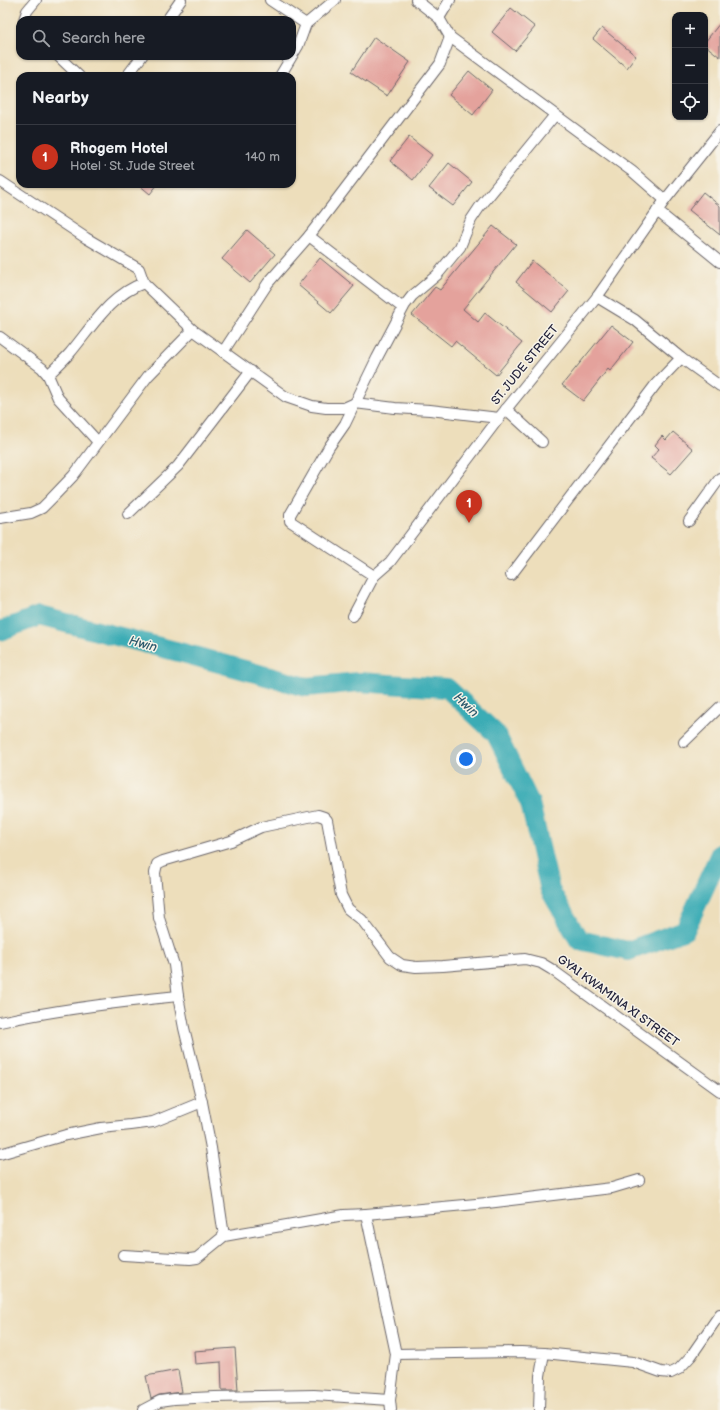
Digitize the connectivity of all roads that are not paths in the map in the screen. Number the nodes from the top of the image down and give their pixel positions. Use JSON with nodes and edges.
{"nodes":[{"id":1,"x":36,"y":0,"type":"edge"},
{"id":2,"x":181,"y":0,"type":"edge"},
{"id":3,"x":270,"y":0,"type":"edge"},
{"id":4,"x":335,"y":0,"type":"edge"},
{"id":5,"x":416,"y":0,"type":"edge"},
{"id":6,"x":450,"y":0,"type":"edge"},
{"id":7,"x":25,"y":16,"type":"edge"},
{"id":8,"x":170,"y":16,"type":"edge"},
{"id":9,"x":294,"y":16,"type":"edge"},
{"id":10,"x":296,"y":17,"type":"edge"},
{"id":11,"x":440,"y":18,"type":"junction"},
{"id":12,"x":306,"y":24,"type":"junction"},
{"id":13,"x":450,"y":37,"type":"junction"},
{"id":14,"x":296,"y":49,"type":"edge"},
{"id":15,"x":62,"y":60,"type":"edge"},
{"id":16,"x":139,"y":60,"type":"edge"},
{"id":17,"x":290,"y":60,"type":"edge"},
{"id":18,"x":76,"y":72,"type":"edge"},
{"id":19,"x":130,"y":72,"type":"edge"},
{"id":20,"x":282,"y":72,"type":"edge"},
{"id":21,"x":556,"y":115,"type":"junction"},
{"id":22,"x":720,"y":131,"type":"edge"},
{"id":23,"x":0,"y":181,"type":"edge"},
{"id":24,"x":665,"y":200,"type":"junction"},
{"id":25,"x":657,"y":211,"type":"junction"},
{"id":26,"x":309,"y":236,"type":"junction"},
{"id":27,"x":720,"y":262,"type":"edge"},
{"id":28,"x":144,"y":283,"type":"junction"},
{"id":29,"x":597,"y":297,"type":"junction"},
{"id":30,"x":403,"y":308,"type":"junction"},
{"id":31,"x":193,"y":330,"type":"junction"},
{"id":32,"x":0,"y":337,"type":"edge"},
{"id":33,"x":223,"y":352,"type":"junction"},
{"id":34,"x":681,"y":358,"type":"junction"},
{"id":35,"x":251,"y":371,"type":"junction"},
{"id":36,"x":48,"y":375,"type":"junction"},
{"id":37,"x":720,"y":386,"type":"edge"},
{"id":38,"x":354,"y":404,"type":"junction"},
{"id":39,"x":506,"y":409,"type":"junction"},
{"id":40,"x":499,"y":418,"type":"junction"},
{"id":41,"x":98,"y":442,"type":"junction"},
{"id":42,"x":542,"y":442,"type":"dead end"},
{"id":43,"x":720,"y":478,"type":"edge"},
{"id":44,"x":128,"y":514,"type":"dead end"},
{"id":45,"x":0,"y":518,"type":"edge"},
{"id":46,"x":689,"y":521,"type":"dead end"},
{"id":47,"x":511,"y":575,"type":"dead end"},
{"id":48,"x":374,"y":576,"type":"junction"},
{"id":49,"x":353,"y":616,"type":"dead end"},
{"id":50,"x":720,"y":707,"type":"edge"},
{"id":51,"x":684,"y":742,"type":"dead end"},
{"id":52,"x":178,"y":996,"type":"junction"},
{"id":53,"x":0,"y":1022,"type":"edge"},
{"id":54,"x":720,"y":1091,"type":"edge"},
{"id":55,"x":202,"y":1102,"type":"junction"},
{"id":56,"x":0,"y":1154,"type":"edge"},
{"id":57,"x":639,"y":1180,"type":"dead end"},
{"id":58,"x":366,"y":1214,"type":"junction"},
{"id":59,"x":224,"y":1236,"type":"junction"},
{"id":60,"x":123,"y":1255,"type":"dead end"},
{"id":61,"x":720,"y":1314,"type":"edge"},
{"id":62,"x":544,"y":1353,"type":"junction"},
{"id":63,"x":396,"y":1354,"type":"junction"},
{"id":64,"x":390,"y":1405,"type":"edge"},
{"id":65,"x":143,"y":1410,"type":"edge"},
{"id":66,"x":539,"y":1410,"type":"edge"}],
"edges":[{"from":1,"to":7,"type":"street"},
{"from":2,"to":8,"type":"street"},
{"from":3,"to":9,"type":"street"},
{"from":4,"to":12,"type":"street"},
{"from":5,"to":11,"type":"street"},
{"from":6,"to":11,"type":"street"},
{"from":10,"to":12,"type":"street"},
{"from":11,"to":13,"type":"street"},
{"from":12,"to":14,"type":"street"},
{"from":13,"to":21,"type":"street"},
{"from":13,"to":26,"type":"street"},
{"from":15,"to":18,"type":"street"},
{"from":16,"to":19,"type":"street"},
{"from":17,"to":20,"type":"street"},
{"from":21,"to":24,"type":"street"},
{"from":21,"to":30,"type":"street"},
{"from":22,"to":24,"type":"street","name":"ST. JUDE STREET"},
{"from":23,"to":28,"type":"street"},
{"from":24,"to":25,"type":"street","name":"ST. JUDE STREET"},
{"from":25,"to":27,"type":"street"},
{"from":25,"to":29,"type":"street","name":"ST. JUDE STREET"},
{"from":26,"to":30,"type":"street"},
{"from":26,"to":33,"type":"street"},
{"from":28,"to":31,"type":"street"},
{"from":28,"to":36,"type":"street"},
{"from":29,"to":34,"type":"street"},
{"from":29,"to":39,"type":"street","name":"ST. JUDE STREET"},
{"from":30,"to":38,"type":"street"},
{"from":31,"to":33,"type":"street"},
{"from":31,"to":41,"type":"street"},
{"from":32,"to":36,"type":"street"},
{"from":33,"to":35,"type":"street"},
{"from":34,"to":37,"type":"street"},
{"from":34,"to":47,"type":"street"},
{"from":35,"to":38,"type":"street"},
{"from":35,"to":44,"type":"street"},
{"from":36,"to":41,"type":"street"},
{"from":38,"to":40,"type":"street"},
{"from":38,"to":48,"type":"street"},
{"from":39,"to":40,"type":"street","name":"ST. JUDE STREET"},
{"from":39,"to":42,"type":"street"},
{"from":40,"to":48,"type":"street","name":"ST. JUDE STREET"},
{"from":41,"to":45,"type":"street"},
{"from":43,"to":46,"type":"street"},
{"from":48,"to":49,"type":"street","name":"ST. JUDE STREET"},
{"from":50,"to":51,"type":"street"},
{"from":52,"to":53,"type":"street"},
{"from":52,"to":54,"type":"street","name":"GYAI KWAMINA XI STREET"},
{"from":52,"to":55,"type":"street"},
{"from":55,"to":56,"type":"street"},
{"from":55,"to":59,"type":"street"},
{"from":57,"to":58,"type":"street"},
{"from":58,"to":59,"type":"street"},
{"from":58,"to":63,"type":"street"},
{"from":59,"to":60,"type":"street"},
{"from":61,"to":62,"type":"street"},
{"from":62,"to":63,"type":"street"},
{"from":62,"to":66,"type":"street"},
{"from":63,"to":64,"type":"street"},
{"from":64,"to":65,"type":"street"}]}
